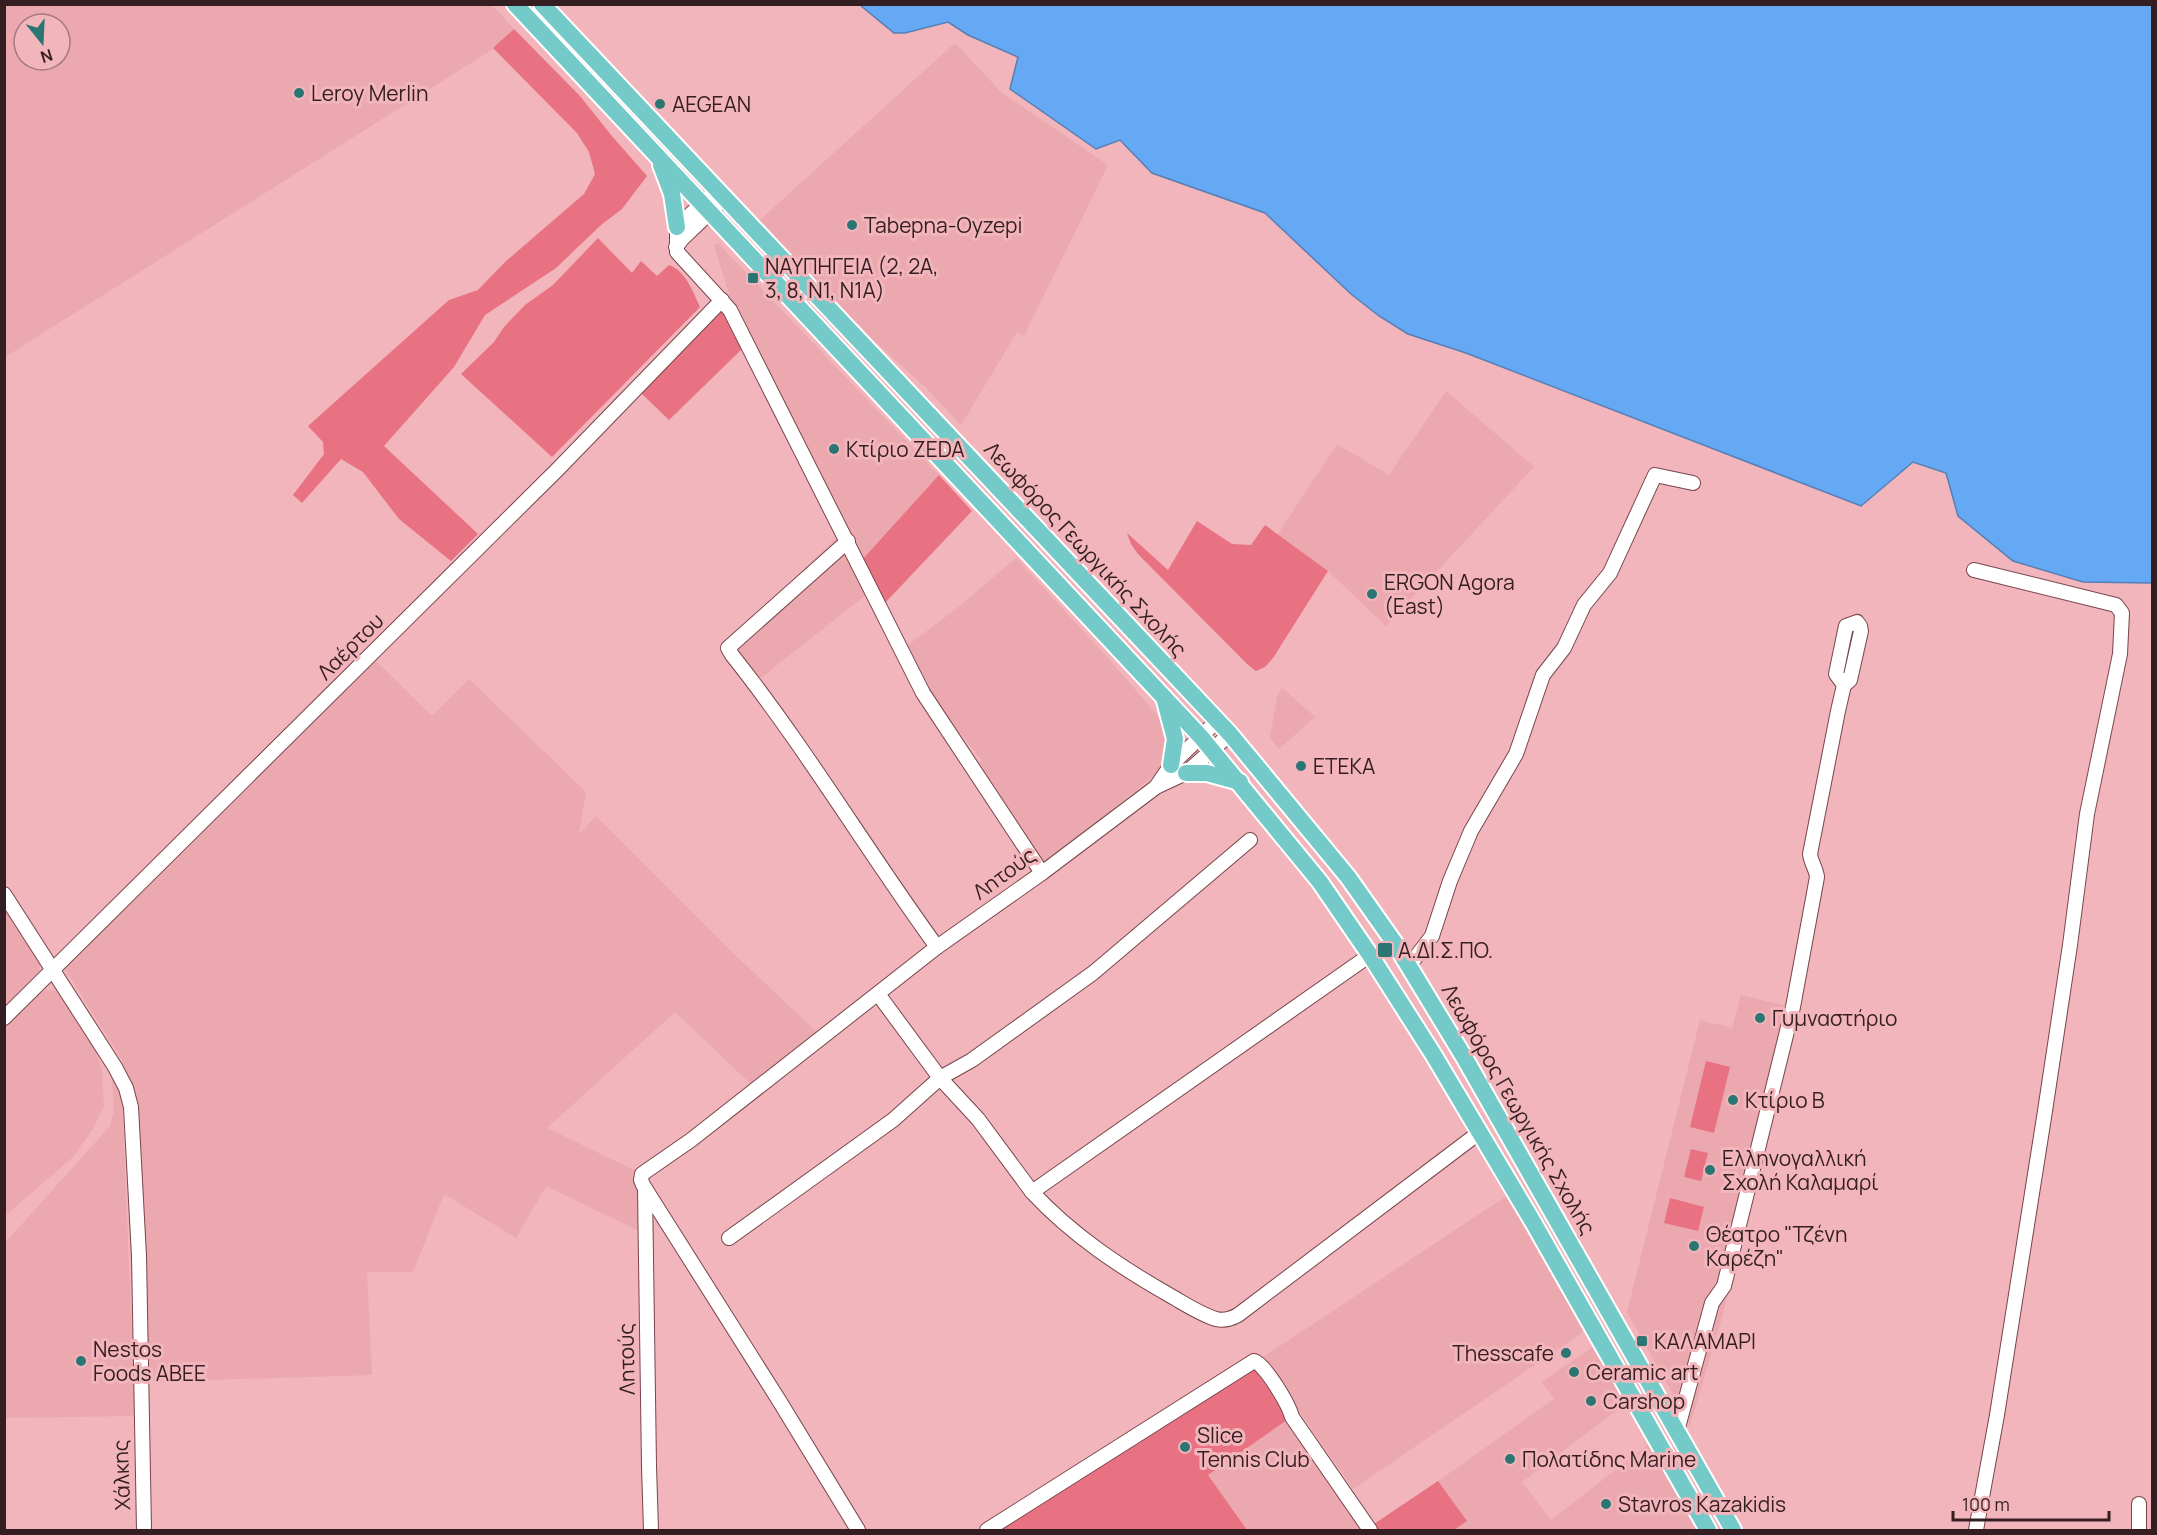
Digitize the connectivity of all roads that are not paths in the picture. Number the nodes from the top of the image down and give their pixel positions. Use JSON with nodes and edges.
{"nodes":[{"id":1,"x":515,"y":4,"type":"edge"},
{"id":2,"x":542,"y":4,"type":"edge"},
{"id":3,"x":659,"y":159,"type":"junction"},
{"id":4,"x":720,"y":195,"type":"junction"},
{"id":5,"x":706,"y":208,"type":"junction"},
{"id":6,"x":677,"y":227,"type":"junction"},
{"id":7,"x":676,"y":247,"type":"junction"},
{"id":8,"x":722,"y":300,"type":"junction"},
{"id":9,"x":1693,"y":483,"type":"dead end"},
{"id":10,"x":848,"y":541,"type":"junction"},
{"id":11,"x":1974,"y":570,"type":"dead end"},
{"id":12,"x":1844,"y":685,"type":"dead end"},
{"id":13,"x":1164,"y":698,"type":"junction"},
{"id":14,"x":1217,"y":721,"type":"junction"},
{"id":15,"x":1230,"y":734,"type":"junction"},
{"id":16,"x":1201,"y":737,"type":"junction"},
{"id":17,"x":1212,"y":750,"type":"junction"},
{"id":18,"x":1171,"y":765,"type":"junction"},
{"id":19,"x":1186,"y":773,"type":"junction"},
{"id":20,"x":1240,"y":782,"type":"junction"},
{"id":21,"x":1156,"y":787,"type":"junction"},
{"id":22,"x":1250,"y":840,"type":"dead end"},
{"id":23,"x":1042,"y":873,"type":"junction"},
{"id":24,"x":4,"y":894,"type":"edge"},
{"id":25,"x":937,"y":947,"type":"junction"},
{"id":26,"x":1370,"y":955,"type":"junction"},
{"id":27,"x":1408,"y":966,"type":"junction"},
{"id":28,"x":52,"y":972,"type":"junction"},
{"id":29,"x":878,"y":994,"type":"junction"},
{"id":30,"x":4,"y":1018,"type":"edge"},
{"id":31,"x":940,"y":1078,"type":"junction"},
{"id":32,"x":1480,"y":1132,"type":"junction"},
{"id":33,"x":645,"y":1187,"type":"junction"},
{"id":34,"x":1032,"y":1192,"type":"junction"},
{"id":35,"x":729,"y":1238,"type":"dead end"},
{"id":36,"x":1677,"y":1431,"type":"junction"},
{"id":37,"x":2139,"y":1504,"type":"dead end"},
{"id":38,"x":144,"y":1530,"type":"edge"},
{"id":39,"x":651,"y":1530,"type":"edge"},
{"id":40,"x":858,"y":1530,"type":"edge"},
{"id":41,"x":987,"y":1530,"type":"edge"},
{"id":42,"x":1370,"y":1530,"type":"edge"},
{"id":43,"x":1708,"y":1530,"type":"edge"},
{"id":44,"x":1733,"y":1530,"type":"edge"},
{"id":45,"x":1976,"y":1530,"type":"edge"},
{"id":46,"x":2139,"y":1530,"type":"edge"}],
"edges":[{"from":1,"to":3,"type":"main road"},
{"from":2,"to":4,"type":"main road","name":"Λεωφόρος Γεωργικής Σχολής"},
{"from":3,"to":5,"type":"main road"},
{"from":3,"to":6,"type":"main road"},
{"from":4,"to":5,"type":"street"},
{"from":4,"to":14,"type":"main road","name":"Λεωφόρος Γεωργικής Σχολής"},
{"from":5,"to":6,"type":"street"},
{"from":5,"to":7,"type":"street"},
{"from":5,"to":13,"type":"main road"},
{"from":6,"to":7,"type":"street"},
{"from":7,"to":8,"type":"street"},
{"from":8,"to":10,"type":"street"},
{"from":8,"to":28,"type":"street","name":"Λαέρτου"},
{"from":9,"to":27,"type":"street"},
{"from":10,"to":23,"type":"street"},
{"from":10,"to":25,"type":"street"},
{"from":11,"to":45,"type":"street"},
{"from":12,"to":36,"type":"street"},
{"from":13,"to":16,"type":"main road"},
{"from":13,"to":18,"type":"main road"},
{"from":14,"to":15,"type":"main road","name":"Λεωφόρος Γεωργικής Σχολής"},
{"from":14,"to":16,"type":"street","name":"Λητούς"},
{"from":15,"to":17,"type":"street","name":"Λητούς"},
{"from":15,"to":27,"type":"main road","name":"Λεωφόρος Γεωργικής Σχολής"},
{"from":16,"to":17,"type":"main road"},
{"from":16,"to":18,"type":"street","name":"Λητούς"},
{"from":17,"to":19,"type":"street","name":"Λητούς"},
{"from":17,"to":20,"type":"main road"},
{"from":18,"to":21,"type":"street","name":"Λητούς"},
{"from":19,"to":20,"type":"main road"},
{"from":19,"to":21,"type":"street","name":"Λητούς"},
{"from":20,"to":26,"type":"main road"},
{"from":21,"to":23,"type":"street","name":"Λητούς"},
{"from":22,"to":31,"type":"street"},
{"from":23,"to":25,"type":"street","name":"Λητούς"},
{"from":24,"to":28,"type":"street"},
{"from":25,"to":29,"type":"street","name":"Λητούς"},
{"from":26,"to":32,"type":"main road"},
{"from":26,"to":34,"type":"street"},
{"from":27,"to":36,"type":"main road","name":"Λεωφόρος Γεωργικής Σχολής"},
{"from":28,"to":30,"type":"street","name":"Λαέρτου"},
{"from":28,"to":38,"type":"street","name":"Χάλκης"},
{"from":29,"to":31,"type":"street"},
{"from":29,"to":33,"type":"street","name":"Λητούς"},
{"from":31,"to":34,"type":"street"},
{"from":31,"to":35,"type":"street"},
{"from":32,"to":34,"type":"street"},
{"from":32,"to":43,"type":"main road"},
{"from":33,"to":39,"type":"street","name":"Λητούς"},
{"from":33,"to":40,"type":"street"},
{"from":36,"to":44,"type":"main road","name":"Λεωφόρος Γεωργικής Σχολής"},
{"from":37,"to":46,"type":"street"},
{"from":41,"to":42,"type":"street"}]}
